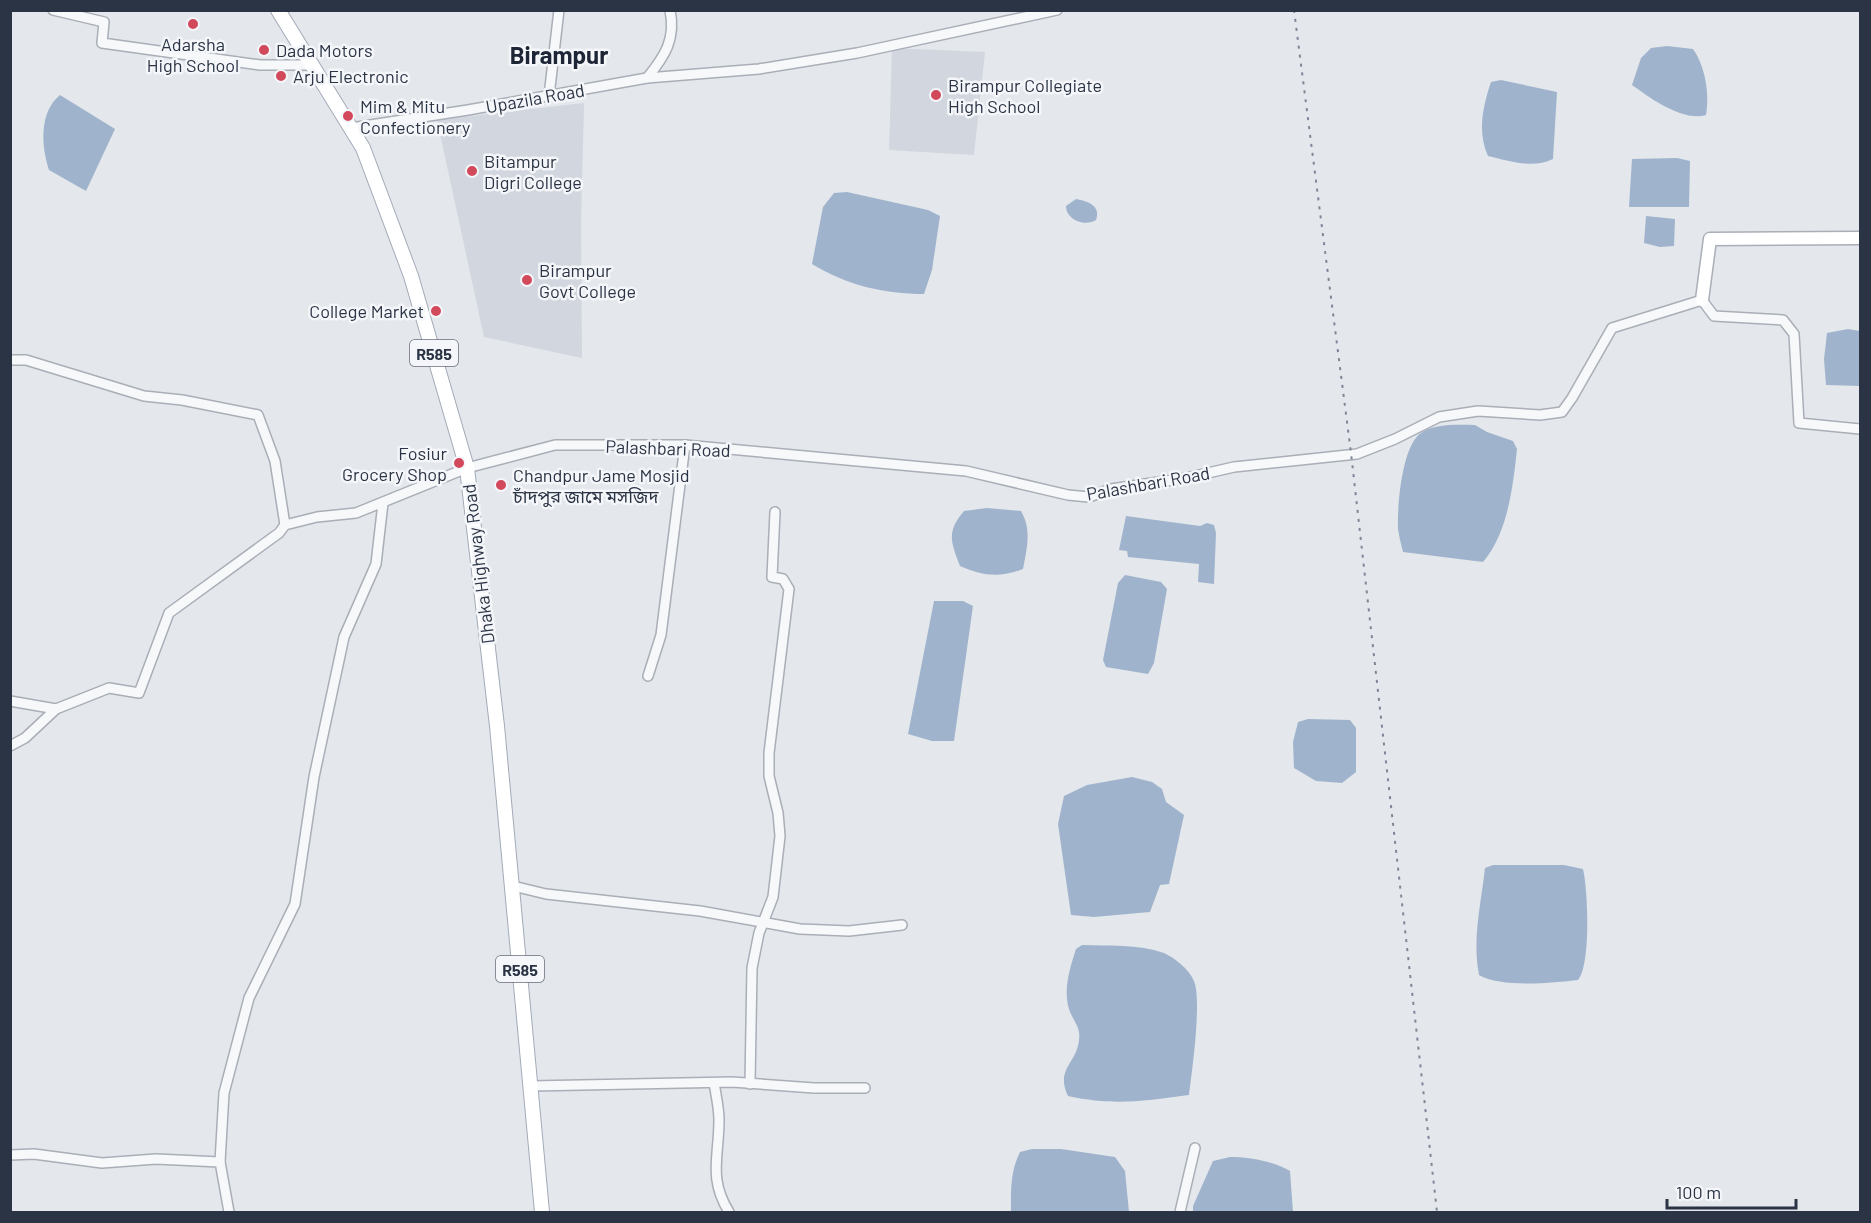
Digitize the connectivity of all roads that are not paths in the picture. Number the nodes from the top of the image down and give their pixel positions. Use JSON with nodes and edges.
{"nodes":[{"id":1,"x":53,"y":10,"type":"edge"},
{"id":2,"x":278,"y":10,"type":"edge"},
{"id":3,"x":559,"y":10,"type":"edge"},
{"id":4,"x":670,"y":10,"type":"edge"},
{"id":5,"x":1057,"y":10,"type":"edge"},
{"id":6,"x":311,"y":66,"type":"junction"},
{"id":7,"x":647,"y":78,"type":"junction"},
{"id":8,"x":549,"y":96,"type":"junction"},
{"id":9,"x":351,"y":128,"type":"junction"},
{"id":10,"x":1860,"y":238,"type":"edge"},
{"id":11,"x":1702,"y":300,"type":"junction"},
{"id":12,"x":10,"y":360,"type":"edge"},
{"id":13,"x":1860,"y":429,"type":"edge"},
{"id":14,"x":685,"y":446,"type":"junction"},
{"id":15,"x":467,"y":468,"type":"junction"},
{"id":16,"x":383,"y":502,"type":"junction"},
{"id":17,"x":775,"y":512,"type":"dead end"},
{"id":18,"x":285,"y":525,"type":"junction"},
{"id":19,"x":648,"y":676,"type":"dead end"},
{"id":20,"x":10,"y":701,"type":"edge"},
{"id":21,"x":56,"y":709,"type":"junction"},
{"id":22,"x":10,"y":746,"type":"edge"},
{"id":23,"x":513,"y":886,"type":"junction"},
{"id":24,"x":765,"y":922,"type":"junction"},
{"id":25,"x":902,"y":926,"type":"dead end"},
{"id":26,"x":714,"y":1083,"type":"junction"},
{"id":27,"x":750,"y":1084,"type":"junction"},
{"id":28,"x":531,"y":1086,"type":"junction"},
{"id":29,"x":864,"y":1088,"type":"dead end"},
{"id":30,"x":1195,"y":1148,"type":"dead end"},
{"id":31,"x":10,"y":1155,"type":"edge"},
{"id":32,"x":220,"y":1162,"type":"junction"},
{"id":33,"x":229,"y":1212,"type":"edge"},
{"id":34,"x":542,"y":1212,"type":"edge"},
{"id":35,"x":729,"y":1212,"type":"edge"},
{"id":36,"x":1180,"y":1212,"type":"edge"}],
"edges":[{"from":1,"to":6,"type":"street"},
{"from":2,"to":6,"type":"main road","name":"Dhaka Highway Road","number":"R585"},
{"from":3,"to":8,"type":"street"},
{"from":4,"to":7,"type":"street"},
{"from":5,"to":7,"type":"street","name":"Upazila Road"},
{"from":6,"to":9,"type":"main road","name":"Dhaka Highway Road","number":"R585"},
{"from":7,"to":8,"type":"street","name":"Upazila Road"},
{"from":8,"to":9,"type":"street","name":"Upazila Road"},
{"from":9,"to":15,"type":"main road","name":"Dhaka Highway Road","number":"R585"},
{"from":10,"to":11,"type":"street"},
{"from":11,"to":13,"type":"street"},
{"from":11,"to":14,"type":"street","name":"Palashbari Road"},
{"from":12,"to":18,"type":"street"},
{"from":14,"to":15,"type":"street","name":"Palashbari Road"},
{"from":14,"to":19,"type":"street"},
{"from":15,"to":16,"type":"street","name":"Palashbari Road"},
{"from":15,"to":23,"type":"main road","number":"R585"},
{"from":16,"to":18,"type":"street","name":"Palashbari Road"},
{"from":16,"to":32,"type":"street"},
{"from":17,"to":24,"type":"street"},
{"from":18,"to":21,"type":"street"},
{"from":20,"to":21,"type":"street"},
{"from":21,"to":22,"type":"street"},
{"from":23,"to":24,"type":"street"},
{"from":23,"to":28,"type":"main road","number":"R585"},
{"from":24,"to":25,"type":"street"},
{"from":24,"to":27,"type":"street"},
{"from":26,"to":27,"type":"street"},
{"from":26,"to":28,"type":"street"},
{"from":26,"to":35,"type":"street"},
{"from":27,"to":29,"type":"street"},
{"from":28,"to":34,"type":"main road","number":"R585"},
{"from":30,"to":36,"type":"street"},
{"from":31,"to":32,"type":"street"},
{"from":32,"to":33,"type":"street"}]}
